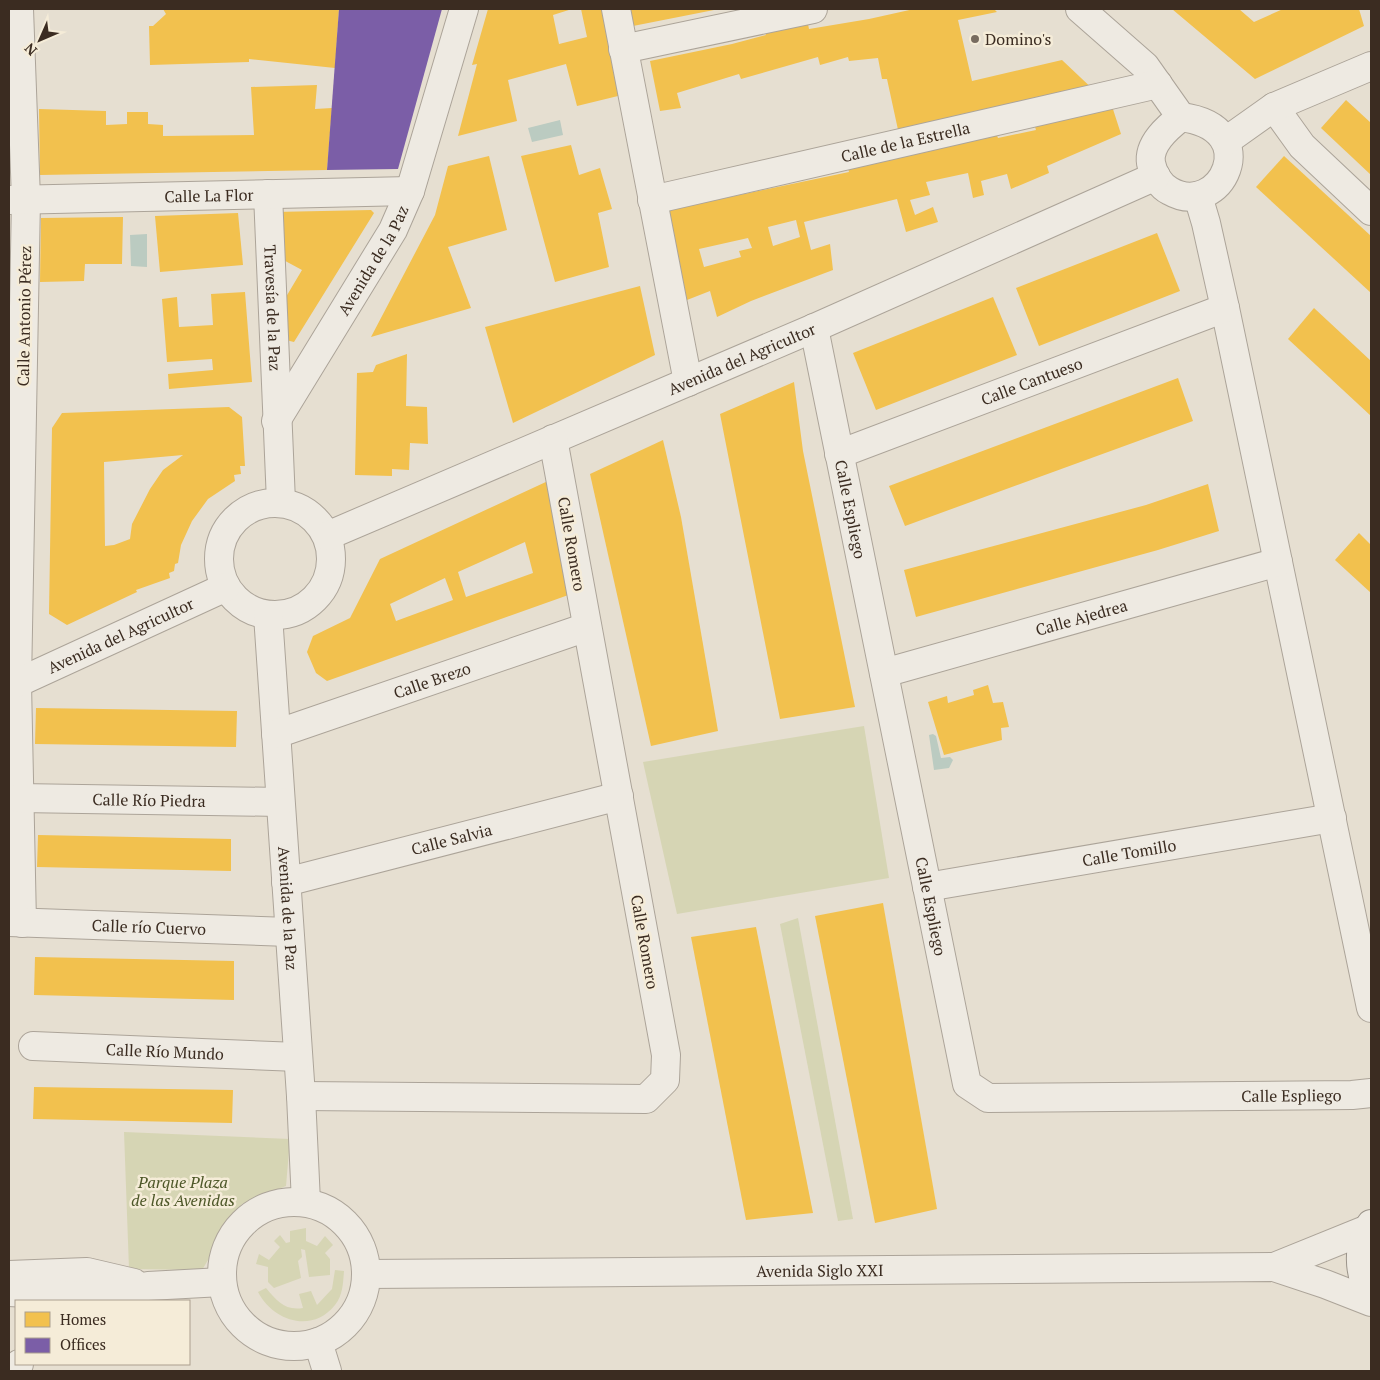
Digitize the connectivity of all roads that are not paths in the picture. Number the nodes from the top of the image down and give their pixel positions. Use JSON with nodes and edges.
{"nodes":[{"id":1,"x":19,"y":9,"type":"edge"},
{"id":2,"x":464,"y":9,"type":"edge"},
{"id":3,"x":616,"y":9,"type":"edge"},
{"id":4,"x":813,"y":9,"type":"edge"},
{"id":5,"x":1080,"y":9,"type":"edge"},
{"id":6,"x":623,"y":49,"type":"junction"},
{"id":7,"x":1371,"y":66,"type":"edge"},
{"id":8,"x":1158,"y":84,"type":"junction"},
{"id":9,"x":1274,"y":107,"type":"junction"},
{"id":10,"x":1181,"y":117,"type":"junction"},
{"id":11,"x":1226,"y":140,"type":"junction"},
{"id":12,"x":1156,"y":176,"type":"junction"},
{"id":13,"x":410,"y":191,"type":"junction"},
{"id":14,"x":268,"y":194,"type":"junction"},
{"id":15,"x":1198,"y":196,"type":"junction"},
{"id":16,"x":18,"y":199,"type":"edge"},
{"id":17,"x":652,"y":200,"type":"junction"},
{"id":18,"x":1371,"y":210,"type":"edge"},
{"id":19,"x":1225,"y":308,"type":"junction"},
{"id":20,"x":814,"y":328,"type":"junction"},
{"id":21,"x":688,"y":382,"type":"junction"},
{"id":22,"x":276,"y":421,"type":"junction"},
{"id":23,"x":553,"y":440,"type":"junction"},
{"id":24,"x":839,"y":454,"type":"junction"},
{"id":25,"x":281,"y":502,"type":"junction"},
{"id":26,"x":327,"y":536,"type":"junction"},
{"id":27,"x":1278,"y":562,"type":"junction"},
{"id":28,"x":226,"y":587,"type":"junction"},
{"id":29,"x":268,"y":615,"type":"junction"},
{"id":30,"x":587,"y":627,"type":"junction"},
{"id":31,"x":884,"y":673,"type":"junction"},
{"id":32,"x":13,"y":683,"type":"edge"},
{"id":33,"x":276,"y":734,"type":"junction"},
{"id":34,"x":619,"y":796,"type":"junction"},
{"id":35,"x":19,"y":798,"type":"junction"},
{"id":36,"x":280,"y":802,"type":"junction"},
{"id":37,"x":1332,"y":818,"type":"junction"},
{"id":38,"x":286,"y":882,"type":"junction"},
{"id":39,"x":927,"y":886,"type":"junction"},
{"id":40,"x":1361,"y":909,"type":"edge"},
{"id":41,"x":16,"y":923,"type":"edge"},
{"id":42,"x":289,"y":932,"type":"junction"},
{"id":43,"x":1371,"y":1008,"type":"edge"},
{"id":44,"x":33,"y":1046,"type":"dead end"},
{"id":45,"x":298,"y":1057,"type":"junction"},
{"id":46,"x":1371,"y":1093,"type":"edge"},
{"id":47,"x":301,"y":1096,"type":"junction"},
{"id":48,"x":306,"y":1202,"type":"junction"},
{"id":49,"x":1369,"y":1226,"type":"edge"},
{"id":50,"x":1274,"y":1267,"type":"junction"},
{"id":51,"x":366,"y":1274,"type":"junction"},
{"id":52,"x":9,"y":1275,"type":"edge"},
{"id":53,"x":118,"y":1279,"type":"junction"},
{"id":54,"x":222,"y":1282,"type":"junction"},
{"id":55,"x":148,"y":1286,"type":"junction"},
{"id":56,"x":9,"y":1292,"type":"edge"},
{"id":57,"x":1371,"y":1295,"type":"edge"},
{"id":58,"x":79,"y":1299,"type":"edge"},
{"id":59,"x":1371,"y":1302,"type":"edge"},
{"id":60,"x":318,"y":1342,"type":"junction"},
{"id":61,"x":327,"y":1371,"type":"edge"}],
"edges":[{"from":1,"to":16,"type":"street","name":"Calle Antonio Pérez"},
{"from":2,"to":13,"type":"street","name":"Avenida de la Paz"},
{"from":3,"to":6,"type":"street"},
{"from":4,"to":6,"type":"street"},
{"from":5,"to":8,"type":"street"},
{"from":6,"to":17,"type":"street"},
{"from":7,"to":9,"type":"street"},
{"from":8,"to":10,"type":"street"},
{"from":8,"to":17,"type":"street","name":"Calle de la Estrella"},
{"from":9,"to":11,"type":"street"},
{"from":9,"to":18,"type":"street"},
{"from":10,"to":11,"type":"street"},
{"from":10,"to":12,"type":"street"},
{"from":11,"to":15,"type":"street"},
{"from":12,"to":15,"type":"street"},
{"from":12,"to":20,"type":"street","name":"Avenida del Agricultor"},
{"from":13,"to":14,"type":"street","name":"Calle La Flor"},
{"from":13,"to":22,"type":"street","name":"Avenida de la Paz"},
{"from":14,"to":16,"type":"street","name":"Calle La Flor"},
{"from":14,"to":22,"type":"street","name":"Travesía de la Paz"},
{"from":15,"to":19,"type":"street"},
{"from":16,"to":32,"type":"street","name":"Calle Antonio Pérez"},
{"from":17,"to":21,"type":"street"},
{"from":19,"to":24,"type":"street","name":"Calle Cantueso"},
{"from":19,"to":27,"type":"street"},
{"from":20,"to":21,"type":"street","name":"Avenida del Agricultor"},
{"from":20,"to":24,"type":"street","name":"Calle Espliego"},
{"from":21,"to":23,"type":"street","name":"Avenida del Agricultor"},
{"from":22,"to":25,"type":"street"},
{"from":23,"to":26,"type":"street","name":"Avenida del Agricultor"},
{"from":23,"to":30,"type":"street","name":"Calle Romero"},
{"from":24,"to":31,"type":"street","name":"Calle Espliego"},
{"from":25,"to":26,"type":"street"},
{"from":25,"to":28,"type":"street"},
{"from":26,"to":29,"type":"street"},
{"from":27,"to":31,"type":"street","name":"Calle Ajedrea"},
{"from":27,"to":37,"type":"street"},
{"from":28,"to":29,"type":"street"},
{"from":28,"to":32,"type":"street","name":"Avenida del Agricultor"},
{"from":29,"to":33,"type":"street","name":"Avenida de la Paz"},
{"from":30,"to":33,"type":"street","name":"Calle Brezo"},
{"from":30,"to":34,"type":"street","name":"Calle Romero"},
{"from":31,"to":39,"type":"street","name":"Calle Espliego"},
{"from":32,"to":35,"type":"street","name":"Calle Antonio Pérez"},
{"from":33,"to":36,"type":"street","name":"Avenida de la Paz"},
{"from":34,"to":38,"type":"street","name":"Calle Salvia"},
{"from":34,"to":47,"type":"street","name":"Calle Romero"},
{"from":35,"to":36,"type":"street","name":"Calle Río Piedra"},
{"from":35,"to":41,"type":"street","name":"Calle Antonio Pérez"},
{"from":36,"to":38,"type":"street","name":"Avenida de la Paz"},
{"from":37,"to":39,"type":"street","name":"Calle Tomillo"},
{"from":37,"to":40,"type":"street"},
{"from":38,"to":42,"type":"street","name":"Avenida de la Paz"},
{"from":39,"to":46,"type":"street","name":"Calle Espliego"},
{"from":40,"to":43,"type":"street"},
{"from":41,"to":42,"type":"street","name":"Calle río Cuervo"},
{"from":42,"to":45,"type":"street","name":"Avenida de la Paz"},
{"from":44,"to":45,"type":"street","name":"Calle Río Mundo"},
{"from":45,"to":47,"type":"street","name":"Avenida de la Paz"},
{"from":47,"to":48,"type":"street","name":"Avenida de la Paz"},
{"from":48,"to":51,"type":"street"},
{"from":48,"to":54,"type":"street"},
{"from":49,"to":50,"type":"street","name":"Avenida Siglo XXI"},
{"from":49,"to":57,"type":"street"},
{"from":50,"to":51,"type":"street","name":"Avenida Siglo XXI"},
{"from":50,"to":59,"type":"street","name":"Avenida Siglo XXI"},
{"from":51,"to":60,"type":"street"},
{"from":52,"to":53,"type":"street"},
{"from":53,"to":55,"type":"street"},
{"from":53,"to":58,"type":"street"},
{"from":54,"to":55,"type":"street"},
{"from":54,"to":60,"type":"street"},
{"from":55,"to":58,"type":"street"},
{"from":56,"to":58,"type":"street"},
{"from":60,"to":61,"type":"street"}]}
